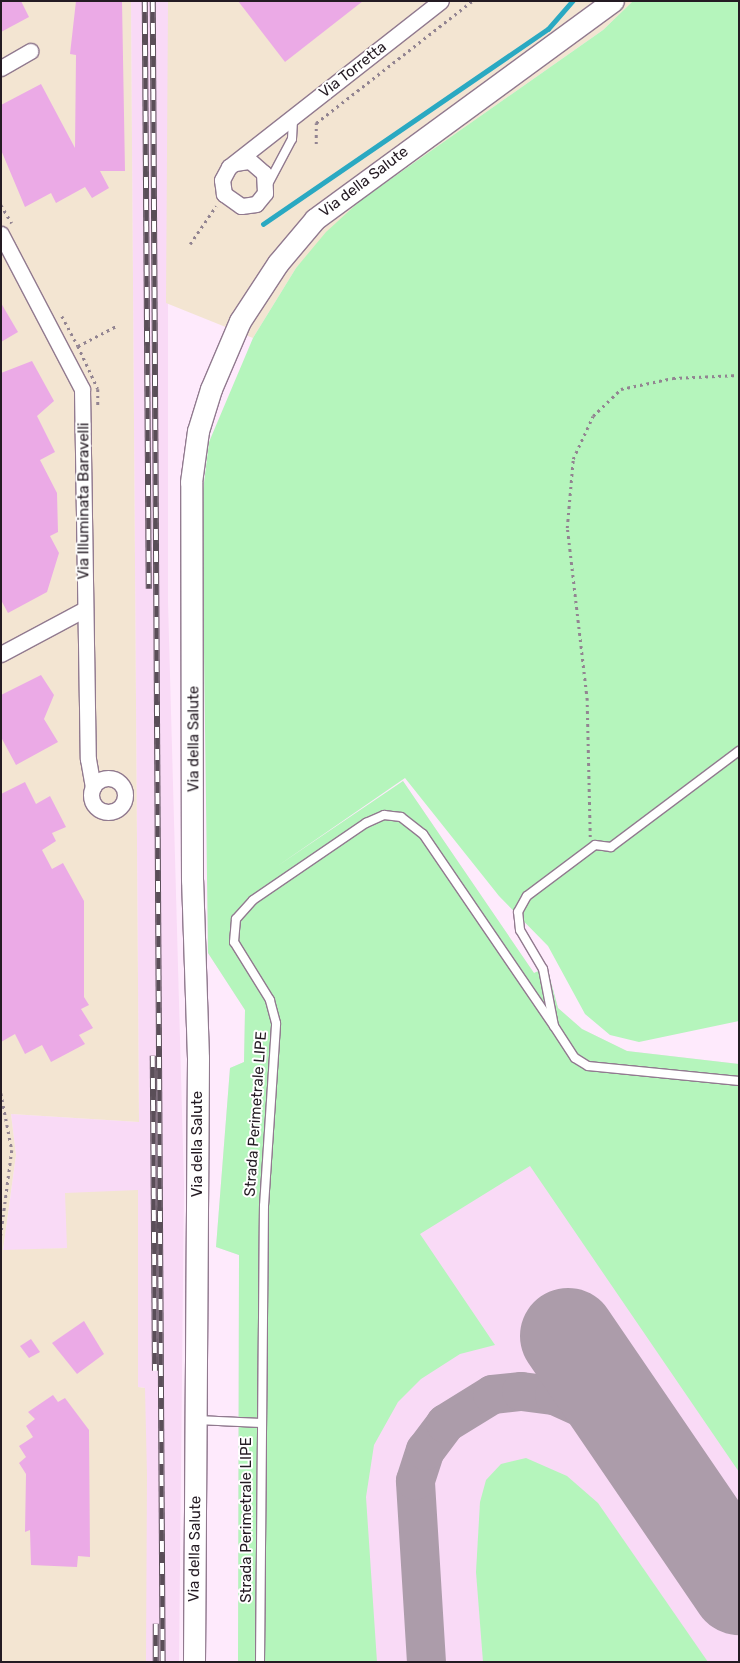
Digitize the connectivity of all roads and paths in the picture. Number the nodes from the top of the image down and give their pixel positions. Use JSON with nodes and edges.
{"nodes":[{"id":1,"x":441,"y":1,"type":"edge"},
{"id":2,"x":472,"y":1,"type":"edge"},
{"id":3,"x":613,"y":1,"type":"edge"},
{"id":4,"x":31,"y":51,"type":"dead end"},
{"id":5,"x":1,"y":68,"type":"edge"},
{"id":6,"x":293,"y":116,"type":"junction"},
{"id":7,"x":264,"y":138,"type":"junction"},
{"id":8,"x":316,"y":144,"type":"dead end"},
{"id":9,"x":235,"y":163,"type":"junction"},
{"id":10,"x":261,"y":168,"type":"junction"},
{"id":11,"x":267,"y":186,"type":"junction"},
{"id":12,"x":224,"y":194,"type":"junction"},
{"id":13,"x":1,"y":234,"type":"edge"},
{"id":14,"x":190,"y":244,"type":"dead end"},
{"id":15,"x":59,"y":310,"type":"dead end"},
{"id":16,"x":118,"y":325,"type":"dead end"},
{"id":17,"x":739,"y":375,"type":"edge"},
{"id":18,"x":85,"y":609,"type":"junction"},
{"id":19,"x":1,"y":654,"type":"edge"},
{"id":20,"x":739,"y":751,"type":"edge"},
{"id":21,"x":93,"y":788,"type":"dead end"},
{"id":22,"x":595,"y":845,"type":"junction"},
{"id":23,"x":554,"y":1026,"type":"junction"},
{"id":24,"x":739,"y":1081,"type":"edge"},
{"id":25,"x":1,"y":1093,"type":"edge"},
{"id":26,"x":1,"y":1235,"type":"edge"},
{"id":27,"x":196,"y":1420,"type":"junction"},
{"id":28,"x":262,"y":1424,"type":"junction"},
{"id":29,"x":194,"y":1662,"type":"edge"},
{"id":30,"x":260,"y":1662,"type":"edge"}],
"edges":[{"from":1,"to":6,"type":"street","name":"Via Torretta"},
{"from":2,"to":8,"type":"path"},
{"from":3,"to":27,"type":"street","name":"Via della Salute"},
{"from":4,"to":5,"type":"street"},
{"from":6,"to":7,"type":"street","name":"Via Torretta"},
{"from":6,"to":11,"type":"lane"},
{"from":7,"to":9,"type":"street","name":"Via Torretta"},
{"from":7,"to":10,"type":"street"},
{"from":9,"to":10,"type":"street"},
{"from":9,"to":12,"type":"street","name":"Via Torretta"},
{"from":10,"to":11,"type":"street"},
{"from":11,"to":12,"type":"street"},
{"from":12,"to":14,"type":"path"},
{"from":13,"to":18,"type":"street","name":"Via Illuminata Baravelli"},
{"from":15,"to":16,"type":"path"},
{"from":17,"to":22,"type":"path"},
{"from":18,"to":19,"type":"street"},
{"from":18,"to":21,"type":"street","name":"Via Illuminata Baravelli"},
{"from":20,"to":22,"type":"lane"},
{"from":22,"to":23,"type":"lane"},
{"from":23,"to":24,"type":"lane"},
{"from":23,"to":28,"type":"lane","name":"Strada Perimetrale LIPE"},
{"from":25,"to":26,"type":"path"},
{"from":27,"to":28,"type":"lane"},
{"from":27,"to":29,"type":"street","name":"Via della Salute"},
{"from":28,"to":30,"type":"lane","name":"Strada Perimetrale LIPE"}]}
